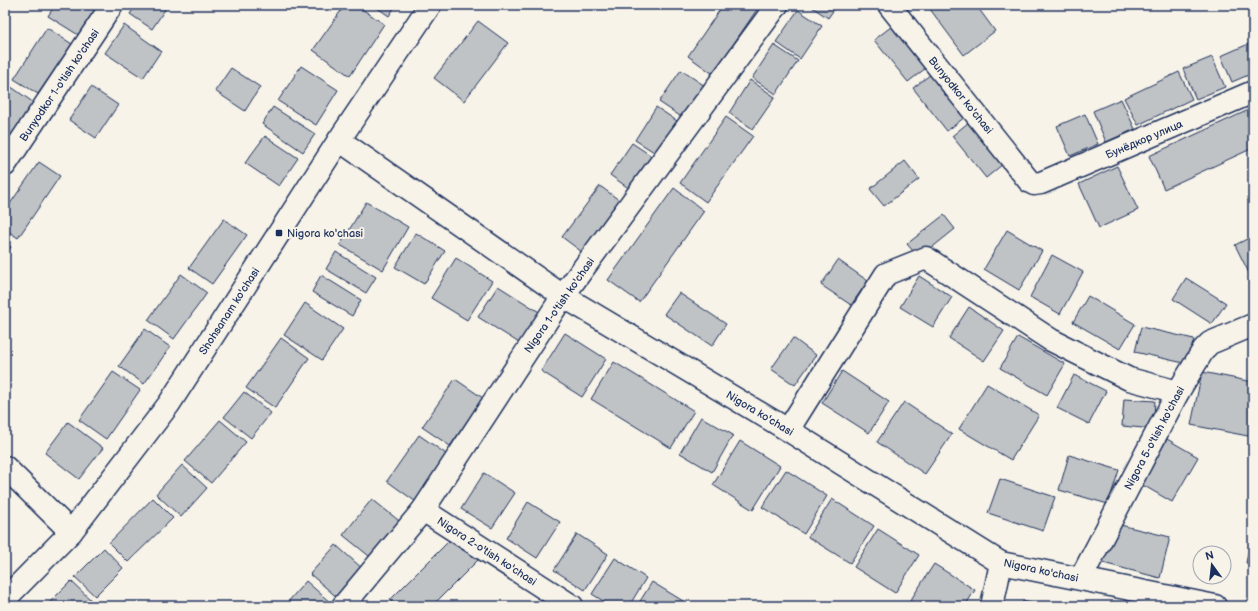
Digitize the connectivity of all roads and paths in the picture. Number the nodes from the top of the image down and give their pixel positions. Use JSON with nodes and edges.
{"nodes":[{"id":1,"x":112,"y":5,"type":"edge"},
{"id":2,"x":430,"y":5,"type":"edge"},
{"id":3,"x":776,"y":5,"type":"edge"},
{"id":4,"x":889,"y":5,"type":"edge"},
{"id":5,"x":1253,"y":92,"type":"edge"},
{"id":6,"x":339,"y":140,"type":"junction"},
{"id":7,"x":5,"y":165,"type":"edge"},
{"id":8,"x":1034,"y":184,"type":"joint"},
{"id":9,"x":563,"y":296,"type":"junction"},
{"id":10,"x":1253,"y":325,"type":"edge"},
{"id":11,"x":1178,"y":392,"type":"junction"},
{"id":12,"x":788,"y":430,"type":"junction"},
{"id":13,"x":5,"y":467,"type":"edge"},
{"id":14,"x":423,"y":510,"type":"junction"},
{"id":15,"x":71,"y":532,"type":"junction"},
{"id":16,"x":1001,"y":563,"type":"junction"},
{"id":17,"x":1081,"y":578,"type":"junction"},
{"id":18,"x":5,"y":599,"type":"edge"},
{"id":19,"x":343,"y":606,"type":"edge"},
{"id":20,"x":572,"y":606,"type":"edge"},
{"id":21,"x":992,"y":606,"type":"edge"},
{"id":22,"x":1215,"y":606,"type":"edge"}],
"edges":[{"from":1,"to":7,"type":"street","name":"Bunyodkor 1-o'tish ko'chasi"},
{"from":2,"to":6,"type":"street","name":"Shohsanam ko'chasi"},
{"from":3,"to":9,"type":"street","name":"Nigora 1-o'tish ko'chasi"},
{"from":4,"to":8,"type":"street","name":"Bunyodkor ko'chasi"},
{"from":5,"to":8,"type":"street","name":"Бунёдкор улица"},
{"from":6,"to":9,"type":"street","name":"Nigora ko'chasi"},
{"from":6,"to":15,"type":"street","name":"Shohsanam ko'chasi"},
{"from":9,"to":12,"type":"street","name":"Nigora ko'chasi"},
{"from":9,"to":14,"type":"street","name":"Nigora 1-o'tish ko'chasi"},
{"from":10,"to":11,"type":"street","name":"Nigora 5-o'tish ko'chasi"},
{"from":11,"to":12,"type":"street"},
{"from":11,"to":17,"type":"street","name":"Nigora 5-o'tish ko'chasi"},
{"from":12,"to":16,"type":"street","name":"Nigora ko'chasi"},
{"from":13,"to":15,"type":"street"},
{"from":14,"to":19,"type":"street","name":"Nigora 1-o'tish ko'chasi"},
{"from":14,"to":20,"type":"street","name":"Nigora 2-o'tish ko'chasi"},
{"from":15,"to":18,"type":"street","name":"Shohsanam ko'chasi"},
{"from":16,"to":17,"type":"street","name":"Nigora ko'chasi"},
{"from":16,"to":21,"type":"street"},
{"from":17,"to":22,"type":"street","name":"Nigora ko'chasi"}]}
